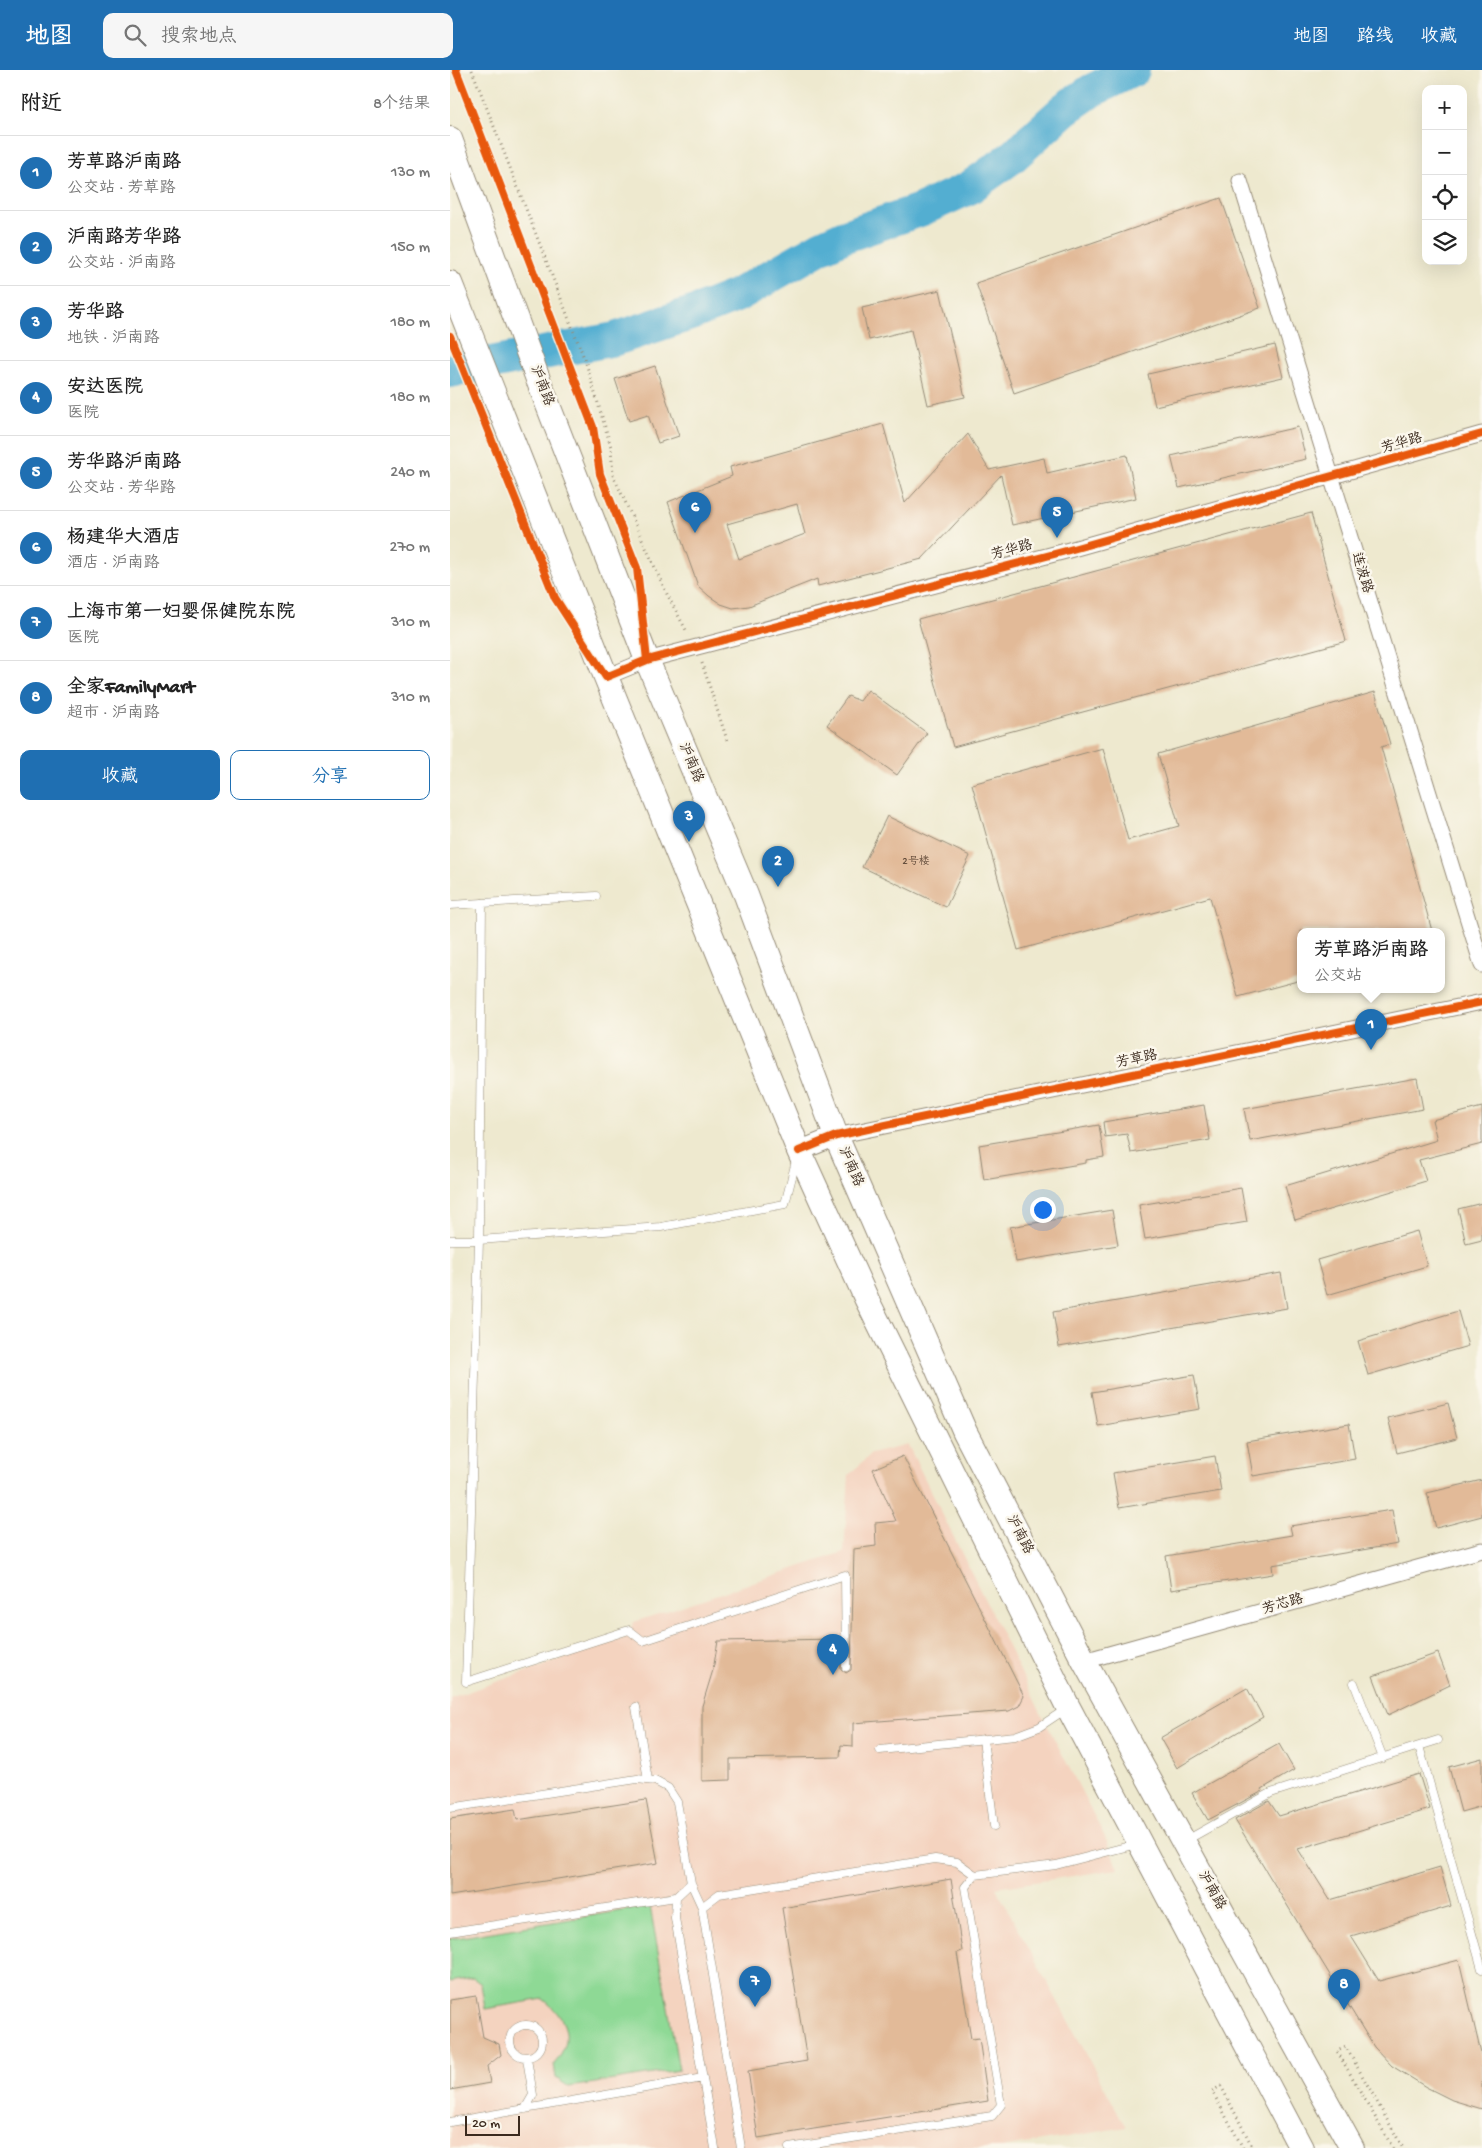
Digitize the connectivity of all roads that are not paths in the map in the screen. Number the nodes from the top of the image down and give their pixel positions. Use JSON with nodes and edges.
{"nodes":[{"id":1,"x":450,"y":140,"type":"edge"},
{"id":2,"x":1240,"y":181,"type":"dead end"},
{"id":3,"x":450,"y":283,"type":"edge"},
{"id":4,"x":1482,"y":434,"type":"edge"},
{"id":5,"x":1332,"y":478,"type":"junction"},
{"id":6,"x":647,"y":660,"type":"junction"},
{"id":7,"x":606,"y":677,"type":"junction"},
{"id":8,"x":596,"y":896,"type":"dead end"},
{"id":9,"x":482,"y":902,"type":"junction"},
{"id":10,"x":450,"y":904,"type":"edge"},
{"id":11,"x":1482,"y":965,"type":"edge"},
{"id":12,"x":1482,"y":1002,"type":"edge"},
{"id":13,"x":836,"y":1136,"type":"junction"},
{"id":14,"x":799,"y":1151,"type":"junction"},
{"id":15,"x":450,"y":1240,"type":"edge"},
{"id":16,"x":479,"y":1240,"type":"junction"},
{"id":17,"x":1482,"y":1550,"type":"edge"},
{"id":18,"x":1084,"y":1661,"type":"junction"},
{"id":19,"x":846,"y":1667,"type":"dead end"},
{"id":20,"x":1354,"y":1683,"type":"dead end"},
{"id":21,"x":636,"y":1707,"type":"dead end"},
{"id":22,"x":1068,"y":1708,"type":"junction"},
{"id":23,"x":983,"y":1739,"type":"junction"},
{"id":24,"x":1438,"y":1740,"type":"dead end"},
{"id":25,"x":1419,"y":1746,"type":"junction"},
{"id":26,"x":880,"y":1750,"type":"dead end"},
{"id":27,"x":1383,"y":1758,"type":"junction"},
{"id":28,"x":648,"y":1780,"type":"junction"},
{"id":29,"x":450,"y":1808,"type":"edge"},
{"id":30,"x":994,"y":1826,"type":"dead end"},
{"id":31,"x":1184,"y":1842,"type":"junction"},
{"id":32,"x":1139,"y":1844,"type":"junction"},
{"id":33,"x":975,"y":1875,"type":"junction"},
{"id":34,"x":691,"y":1883,"type":"junction"},
{"id":35,"x":676,"y":1897,"type":"junction"},
{"id":36,"x":702,"y":1907,"type":"junction"},
{"id":37,"x":450,"y":1932,"type":"edge"},
{"id":38,"x":1482,"y":1969,"type":"edge"},
{"id":39,"x":527,"y":2058,"type":"junction"},
{"id":40,"x":703,"y":2078,"type":"junction"},
{"id":41,"x":533,"y":2095,"type":"junction"},
{"id":42,"x":546,"y":2105,"type":"junction"},
{"id":43,"x":526,"y":2109,"type":"junction"},
{"id":44,"x":450,"y":2122,"type":"edge"},
{"id":45,"x":715,"y":2148,"type":"edge"},
{"id":46,"x":741,"y":2148,"type":"edge"},
{"id":47,"x":789,"y":2148,"type":"edge"},
{"id":48,"x":1301,"y":2148,"type":"edge"},
{"id":49,"x":1352,"y":2148,"type":"edge"}],
"edges":[{"from":1,"to":6,"type":"main road","name":"沪南路"},
{"from":2,"to":5,"type":"street","name":"连波路"},
{"from":3,"to":7,"type":"main road"},
{"from":4,"to":5,"type":"street","name":"芳华路"},
{"from":5,"to":6,"type":"street","name":"芳华路"},
{"from":5,"to":11,"type":"street","name":"连波路"},
{"from":6,"to":7,"type":"street","name":"芳华路"},
{"from":6,"to":13,"type":"main road","name":"沪南路"},
{"from":7,"to":14,"type":"main road"},
{"from":8,"to":9,"type":"lane"},
{"from":9,"to":10,"type":"lane"},
{"from":9,"to":16,"type":"lane"},
{"from":12,"to":13,"type":"street","name":"芳草路"},
{"from":13,"to":14,"type":"street","name":"芳草路"},
{"from":13,"to":18,"type":"main road","name":"沪南路"},
{"from":14,"to":16,"type":"lane"},
{"from":14,"to":22,"type":"main road"},
{"from":15,"to":16,"type":"lane"},
{"from":16,"to":19,"type":"lane"},
{"from":17,"to":18,"type":"street","name":"芳芯路"},
{"from":18,"to":31,"type":"main road","name":"沪南路"},
{"from":20,"to":27,"type":"lane"},
{"from":21,"to":28,"type":"lane"},
{"from":22,"to":23,"type":"lane"},
{"from":22,"to":32,"type":"main road"},
{"from":23,"to":26,"type":"lane"},
{"from":23,"to":30,"type":"lane"},
{"from":24,"to":25,"type":"lane"},
{"from":25,"to":27,"type":"lane"},
{"from":25,"to":38,"type":"lane"},
{"from":27,"to":31,"type":"lane"},
{"from":28,"to":29,"type":"lane"},
{"from":28,"to":34,"type":"lane"},
{"from":31,"to":49,"type":"main road","name":"沪南路"},
{"from":32,"to":33,"type":"lane"},
{"from":32,"to":48,"type":"main road"},
{"from":33,"to":36,"type":"lane"},
{"from":33,"to":47,"type":"lane"},
{"from":34,"to":35,"type":"lane"},
{"from":34,"to":36,"type":"lane"},
{"from":35,"to":37,"type":"lane"},
{"from":35,"to":40,"type":"lane"},
{"from":36,"to":46,"type":"lane"},
{"from":39,"to":39,"type":"lane"},
{"from":39,"to":41,"type":"lane"},
{"from":40,"to":42,"type":"lane"},
{"from":40,"to":45,"type":"lane"},
{"from":41,"to":42,"type":"lane"},
{"from":41,"to":43,"type":"lane"},
{"from":42,"to":43,"type":"lane"},
{"from":43,"to":44,"type":"lane"}]}
